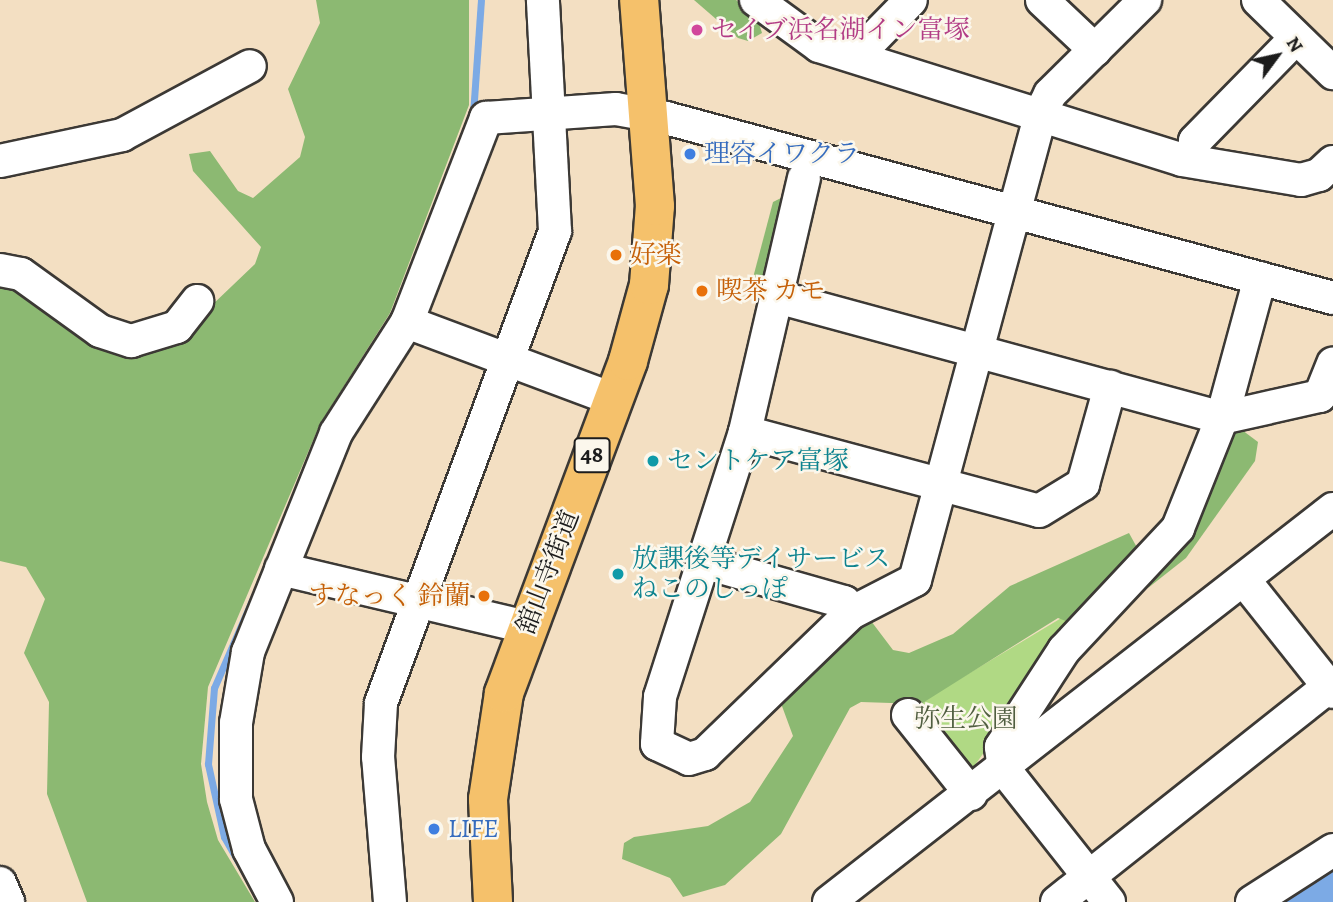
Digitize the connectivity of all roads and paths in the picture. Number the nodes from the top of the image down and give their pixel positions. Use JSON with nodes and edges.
{"nodes":[{"id":1,"x":543,"y":0,"type":"edge"},
{"id":2,"x":639,"y":0,"type":"edge"},
{"id":3,"x":756,"y":0,"type":"edge"},
{"id":4,"x":911,"y":0,"type":"edge"},
{"id":5,"x":1042,"y":0,"type":"edge"},
{"id":6,"x":1145,"y":0,"type":"edge"},
{"id":7,"x":1258,"y":0,"type":"edge"},
{"id":8,"x":1296,"y":38,"type":"junction"},
{"id":9,"x":1095,"y":50,"type":"junction"},
{"id":10,"x":862,"y":58,"type":"junction"},
{"id":11,"x":250,"y":66,"type":"dead end"},
{"id":12,"x":1333,"y":73,"type":"edge"},
{"id":13,"x":1041,"y":112,"type":"junction"},
{"id":14,"x":547,"y":114,"type":"junction"},
{"id":15,"x":648,"y":114,"type":"junction"},
{"id":16,"x":0,"y":161,"type":"edge"},
{"id":17,"x":1192,"y":161,"type":"junction"},
{"id":18,"x":1333,"y":162,"type":"edge"},
{"id":19,"x":804,"y":178,"type":"dead end"},
{"id":20,"x":1015,"y":212,"type":"junction"},
{"id":21,"x":0,"y":270,"type":"edge"},
{"id":22,"x":1260,"y":278,"type":"junction"},
{"id":23,"x":781,"y":298,"type":"junction"},
{"id":24,"x":1333,"y":298,"type":"edge"},
{"id":25,"x":197,"y":301,"type":"dead end"},
{"id":26,"x":407,"y":322,"type":"junction"},
{"id":27,"x":978,"y":351,"type":"junction"},
{"id":28,"x":508,"y":360,"type":"junction"},
{"id":29,"x":1333,"y":363,"type":"edge"},
{"id":30,"x":1110,"y":387,"type":"junction"},
{"id":31,"x":613,"y":400,"type":"junction"},
{"id":32,"x":1222,"y":418,"type":"junction"},
{"id":33,"x":745,"y":432,"type":"junction"},
{"id":34,"x":942,"y":486,"type":"junction"},
{"id":35,"x":1333,"y":509,"type":"edge"},
{"id":36,"x":702,"y":562,"type":"junction"},
{"id":37,"x":281,"y":569,"type":"junction"},
{"id":38,"x":1244,"y":580,"type":"junction"},
{"id":39,"x":418,"y":601,"type":"junction"},
{"id":40,"x":851,"y":612,"type":"junction"},
{"id":41,"x":527,"y":627,"type":"junction"},
{"id":42,"x":1331,"y":687,"type":"edge"},
{"id":43,"x":908,"y":715,"type":"dead end"},
{"id":44,"x":1004,"y":769,"type":"junction"},
{"id":45,"x":971,"y":794,"type":"junction"},
{"id":46,"x":1333,"y":850,"type":"edge"},
{"id":47,"x":1089,"y":877,"type":"junction"},
{"id":48,"x":0,"y":883,"type":"edge"},
{"id":49,"x":8,"y":902,"type":"edge"},
{"id":50,"x":277,"y":902,"type":"edge"},
{"id":51,"x":390,"y":902,"type":"edge"},
{"id":52,"x":493,"y":902,"type":"edge"},
{"id":53,"x":829,"y":902,"type":"edge"},
{"id":54,"x":1057,"y":902,"type":"edge"},
{"id":55,"x":1109,"y":902,"type":"edge"},
{"id":56,"x":1252,"y":902,"type":"edge"}],
"edges":[{"from":1,"to":14,"type":"street"},
{"from":2,"to":15,"type":"main road","name":"舘山寺街道","number":"48"},
{"from":3,"to":10,"type":"street"},
{"from":4,"to":10,"type":"street"},
{"from":5,"to":9,"type":"street"},
{"from":6,"to":9,"type":"street"},
{"from":7,"to":8,"type":"street"},
{"from":8,"to":12,"type":"street"},
{"from":8,"to":17,"type":"street"},
{"from":9,"to":13,"type":"street"},
{"from":10,"to":13,"type":"street"},
{"from":11,"to":16,"type":"street"},
{"from":13,"to":17,"type":"street"},
{"from":13,"to":20,"type":"street"},
{"from":14,"to":15,"type":"street"},
{"from":14,"to":26,"type":"street"},
{"from":14,"to":28,"type":"street"},
{"from":15,"to":20,"type":"street"},
{"from":15,"to":31,"type":"main road","name":"舘山寺街道","number":"48"},
{"from":17,"to":18,"type":"street"},
{"from":19,"to":23,"type":"street"},
{"from":20,"to":22,"type":"street"},
{"from":20,"to":27,"type":"street"},
{"from":21,"to":25,"type":"street"},
{"from":22,"to":24,"type":"street"},
{"from":22,"to":32,"type":"street"},
{"from":23,"to":27,"type":"street"},
{"from":23,"to":33,"type":"street"},
{"from":26,"to":28,"type":"street"},
{"from":26,"to":37,"type":"street"},
{"from":27,"to":30,"type":"street"},
{"from":27,"to":34,"type":"street"},
{"from":28,"to":31,"type":"street"},
{"from":28,"to":39,"type":"street"},
{"from":29,"to":32,"type":"street"},
{"from":30,"to":32,"type":"street"},
{"from":30,"to":34,"type":"street"},
{"from":31,"to":41,"type":"main road","name":"舘山寺街道","number":"48"},
{"from":32,"to":44,"type":"street"},
{"from":33,"to":34,"type":"street"},
{"from":33,"to":36,"type":"street"},
{"from":34,"to":40,"type":"street"},
{"from":35,"to":38,"type":"street"},
{"from":36,"to":40,"type":"street"},
{"from":36,"to":40,"type":"street"},
{"from":37,"to":39,"type":"street"},
{"from":37,"to":50,"type":"street"},
{"from":38,"to":42,"type":"street"},
{"from":38,"to":44,"type":"street"},
{"from":39,"to":41,"type":"street"},
{"from":39,"to":51,"type":"street"},
{"from":41,"to":52,"type":"main road","name":"舘山寺街道","number":"48"},
{"from":42,"to":47,"type":"street"},
{"from":43,"to":45,"type":"street"},
{"from":44,"to":45,"type":"street"},
{"from":44,"to":47,"type":"street"},
{"from":45,"to":53,"type":"street"},
{"from":46,"to":56,"type":"street"},
{"from":47,"to":54,"type":"street"},
{"from":47,"to":55,"type":"street"},
{"from":48,"to":49,"type":"street"}]}
